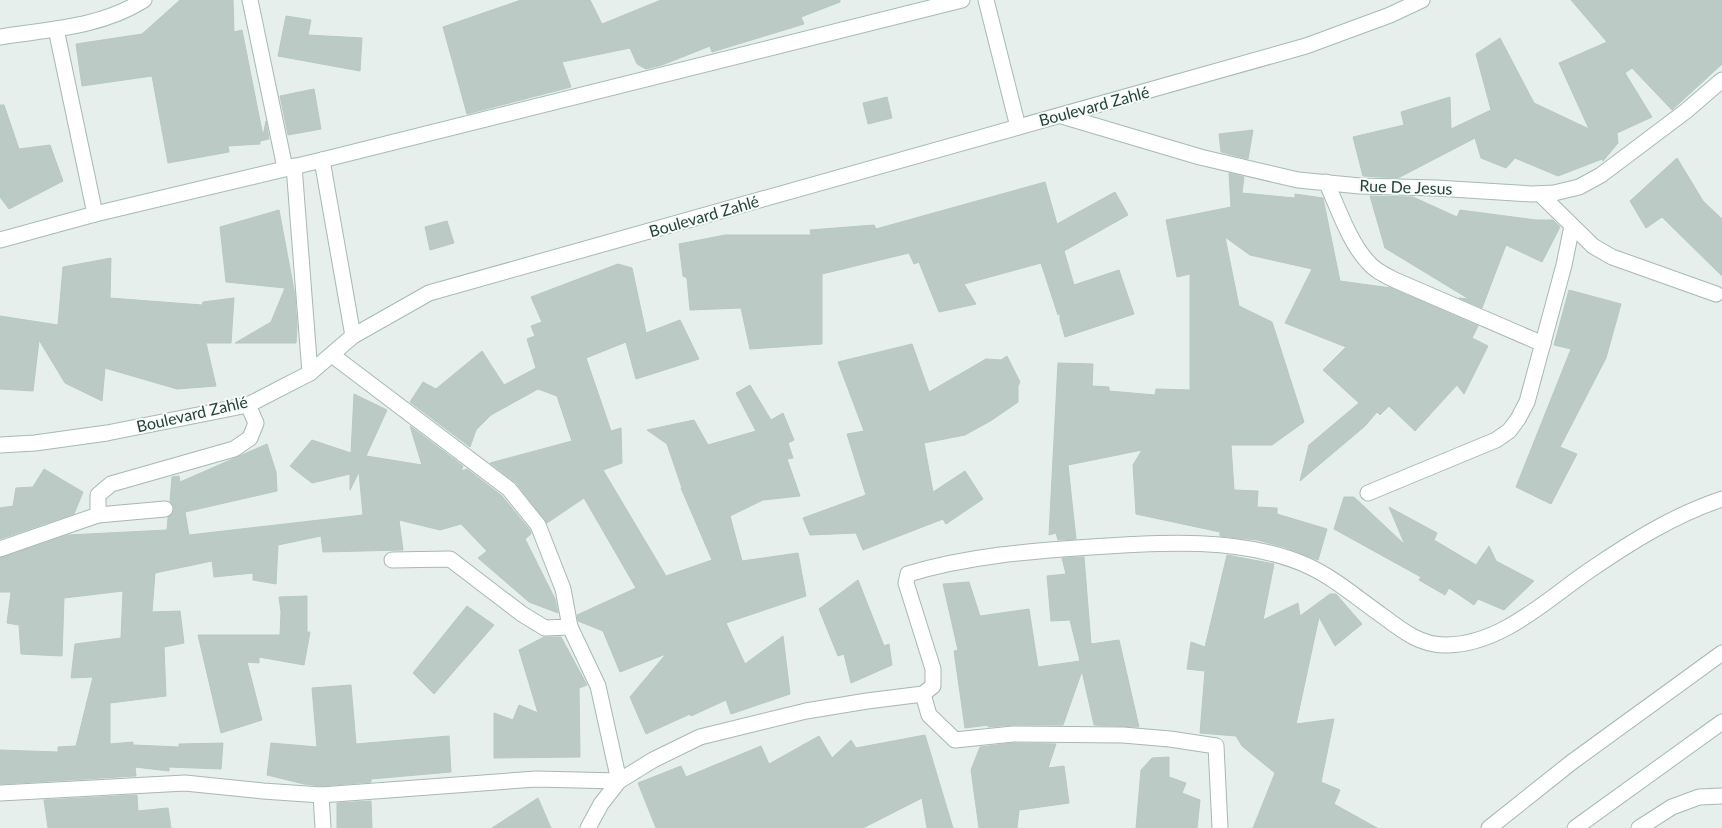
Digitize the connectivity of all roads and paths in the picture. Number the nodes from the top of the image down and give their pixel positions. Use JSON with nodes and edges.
{"nodes":[{"id":1,"x":144,"y":0,"type":"edge"},
{"id":2,"x":250,"y":0,"type":"edge"},
{"id":3,"x":986,"y":0,"type":"edge"},
{"id":4,"x":1422,"y":0,"type":"edge"},
{"id":5,"x":953,"y":1,"type":"edge"},
{"id":6,"x":56,"y":29,"type":"junction"},
{"id":7,"x":0,"y":37,"type":"edge"},
{"id":8,"x":1722,"y":80,"type":"edge"},
{"id":9,"x":1062,"y":116,"type":"junction"},
{"id":10,"x":1018,"y":127,"type":"junction"},
{"id":11,"x":322,"y":160,"type":"junction"},
{"id":12,"x":290,"y":167,"type":"junction"},
{"id":13,"x":1326,"y":182,"type":"junction"},
{"id":14,"x":1540,"y":194,"type":"junction"},
{"id":15,"x":95,"y":214,"type":"junction"},
{"id":16,"x":1572,"y":226,"type":"junction"},
{"id":17,"x":0,"y":240,"type":"edge"},
{"id":18,"x":1716,"y":294,"type":"dead end"},
{"id":19,"x":353,"y":336,"type":"junction"},
{"id":20,"x":1543,"y":344,"type":"junction"},
{"id":21,"x":332,"y":355,"type":"junction"},
{"id":22,"x":310,"y":373,"type":"junction"},
{"id":23,"x":248,"y":405,"type":"junction"},
{"id":24,"x":0,"y":445,"type":"edge"},
{"id":25,"x":1368,"y":493,"type":"dead end"},
{"id":26,"x":1722,"y":499,"type":"edge"},
{"id":27,"x":165,"y":509,"type":"dead end"},
{"id":28,"x":98,"y":516,"type":"junction"},
{"id":29,"x":0,"y":549,"type":"edge"},
{"id":30,"x":392,"y":560,"type":"dead end"},
{"id":31,"x":570,"y":627,"type":"junction"},
{"id":32,"x":1722,"y":653,"type":"edge"},
{"id":33,"x":923,"y":694,"type":"junction"},
{"id":34,"x":1722,"y":722,"type":"edge"},
{"id":35,"x":619,"y":781,"type":"junction"},
{"id":36,"x":0,"y":792,"type":"edge"},
{"id":37,"x":321,"y":795,"type":"junction"},
{"id":38,"x":1722,"y":796,"type":"edge"},
{"id":39,"x":323,"y":828,"type":"edge"},
{"id":40,"x":588,"y":828,"type":"edge"},
{"id":41,"x":1220,"y":828,"type":"edge"},
{"id":42,"x":1488,"y":828,"type":"edge"},
{"id":43,"x":1575,"y":828,"type":"edge"},
{"id":44,"x":1639,"y":828,"type":"edge"}],
"edges":[{"from":1,"to":6,"type":"street"},
{"from":2,"to":12,"type":"street"},
{"from":3,"to":10,"type":"street"},
{"from":4,"to":9,"type":"street","name":"Boulevard Zahlé"},
{"from":5,"to":11,"type":"street"},
{"from":6,"to":7,"type":"street"},
{"from":6,"to":15,"type":"street"},
{"from":8,"to":14,"type":"street","name":"Rue De Jesus"},
{"from":9,"to":10,"type":"street","name":"Boulevard Zahlé"},
{"from":9,"to":13,"type":"street","name":"Rue De Jesus"},
{"from":10,"to":19,"type":"street","name":"Boulevard Zahlé"},
{"from":11,"to":12,"type":"street"},
{"from":11,"to":19,"type":"street"},
{"from":12,"to":15,"type":"street"},
{"from":12,"to":22,"type":"street"},
{"from":13,"to":14,"type":"street","name":"Rue De Jesus"},
{"from":13,"to":20,"type":"street"},
{"from":14,"to":16,"type":"street"},
{"from":15,"to":17,"type":"street"},
{"from":16,"to":18,"type":"street"},
{"from":16,"to":20,"type":"street"},
{"from":19,"to":21,"type":"street","name":"Boulevard Zahlé"},
{"from":20,"to":25,"type":"street"},
{"from":21,"to":22,"type":"street","name":"Boulevard Zahlé"},
{"from":21,"to":31,"type":"street"},
{"from":22,"to":23,"type":"street","name":"Boulevard Zahlé"},
{"from":23,"to":24,"type":"street","name":"Boulevard Zahlé"},
{"from":23,"to":28,"type":"street"},
{"from":26,"to":33,"type":"street"},
{"from":27,"to":28,"type":"street"},
{"from":28,"to":29,"type":"street"},
{"from":30,"to":31,"type":"street"},
{"from":31,"to":35,"type":"street"},
{"from":32,"to":42,"type":"street"},
{"from":33,"to":35,"type":"street"},
{"from":33,"to":41,"type":"street"},
{"from":34,"to":43,"type":"street"},
{"from":35,"to":37,"type":"street"},
{"from":35,"to":40,"type":"street"},
{"from":36,"to":37,"type":"street"},
{"from":37,"to":39,"type":"street"},
{"from":38,"to":44,"type":"street"}]}
